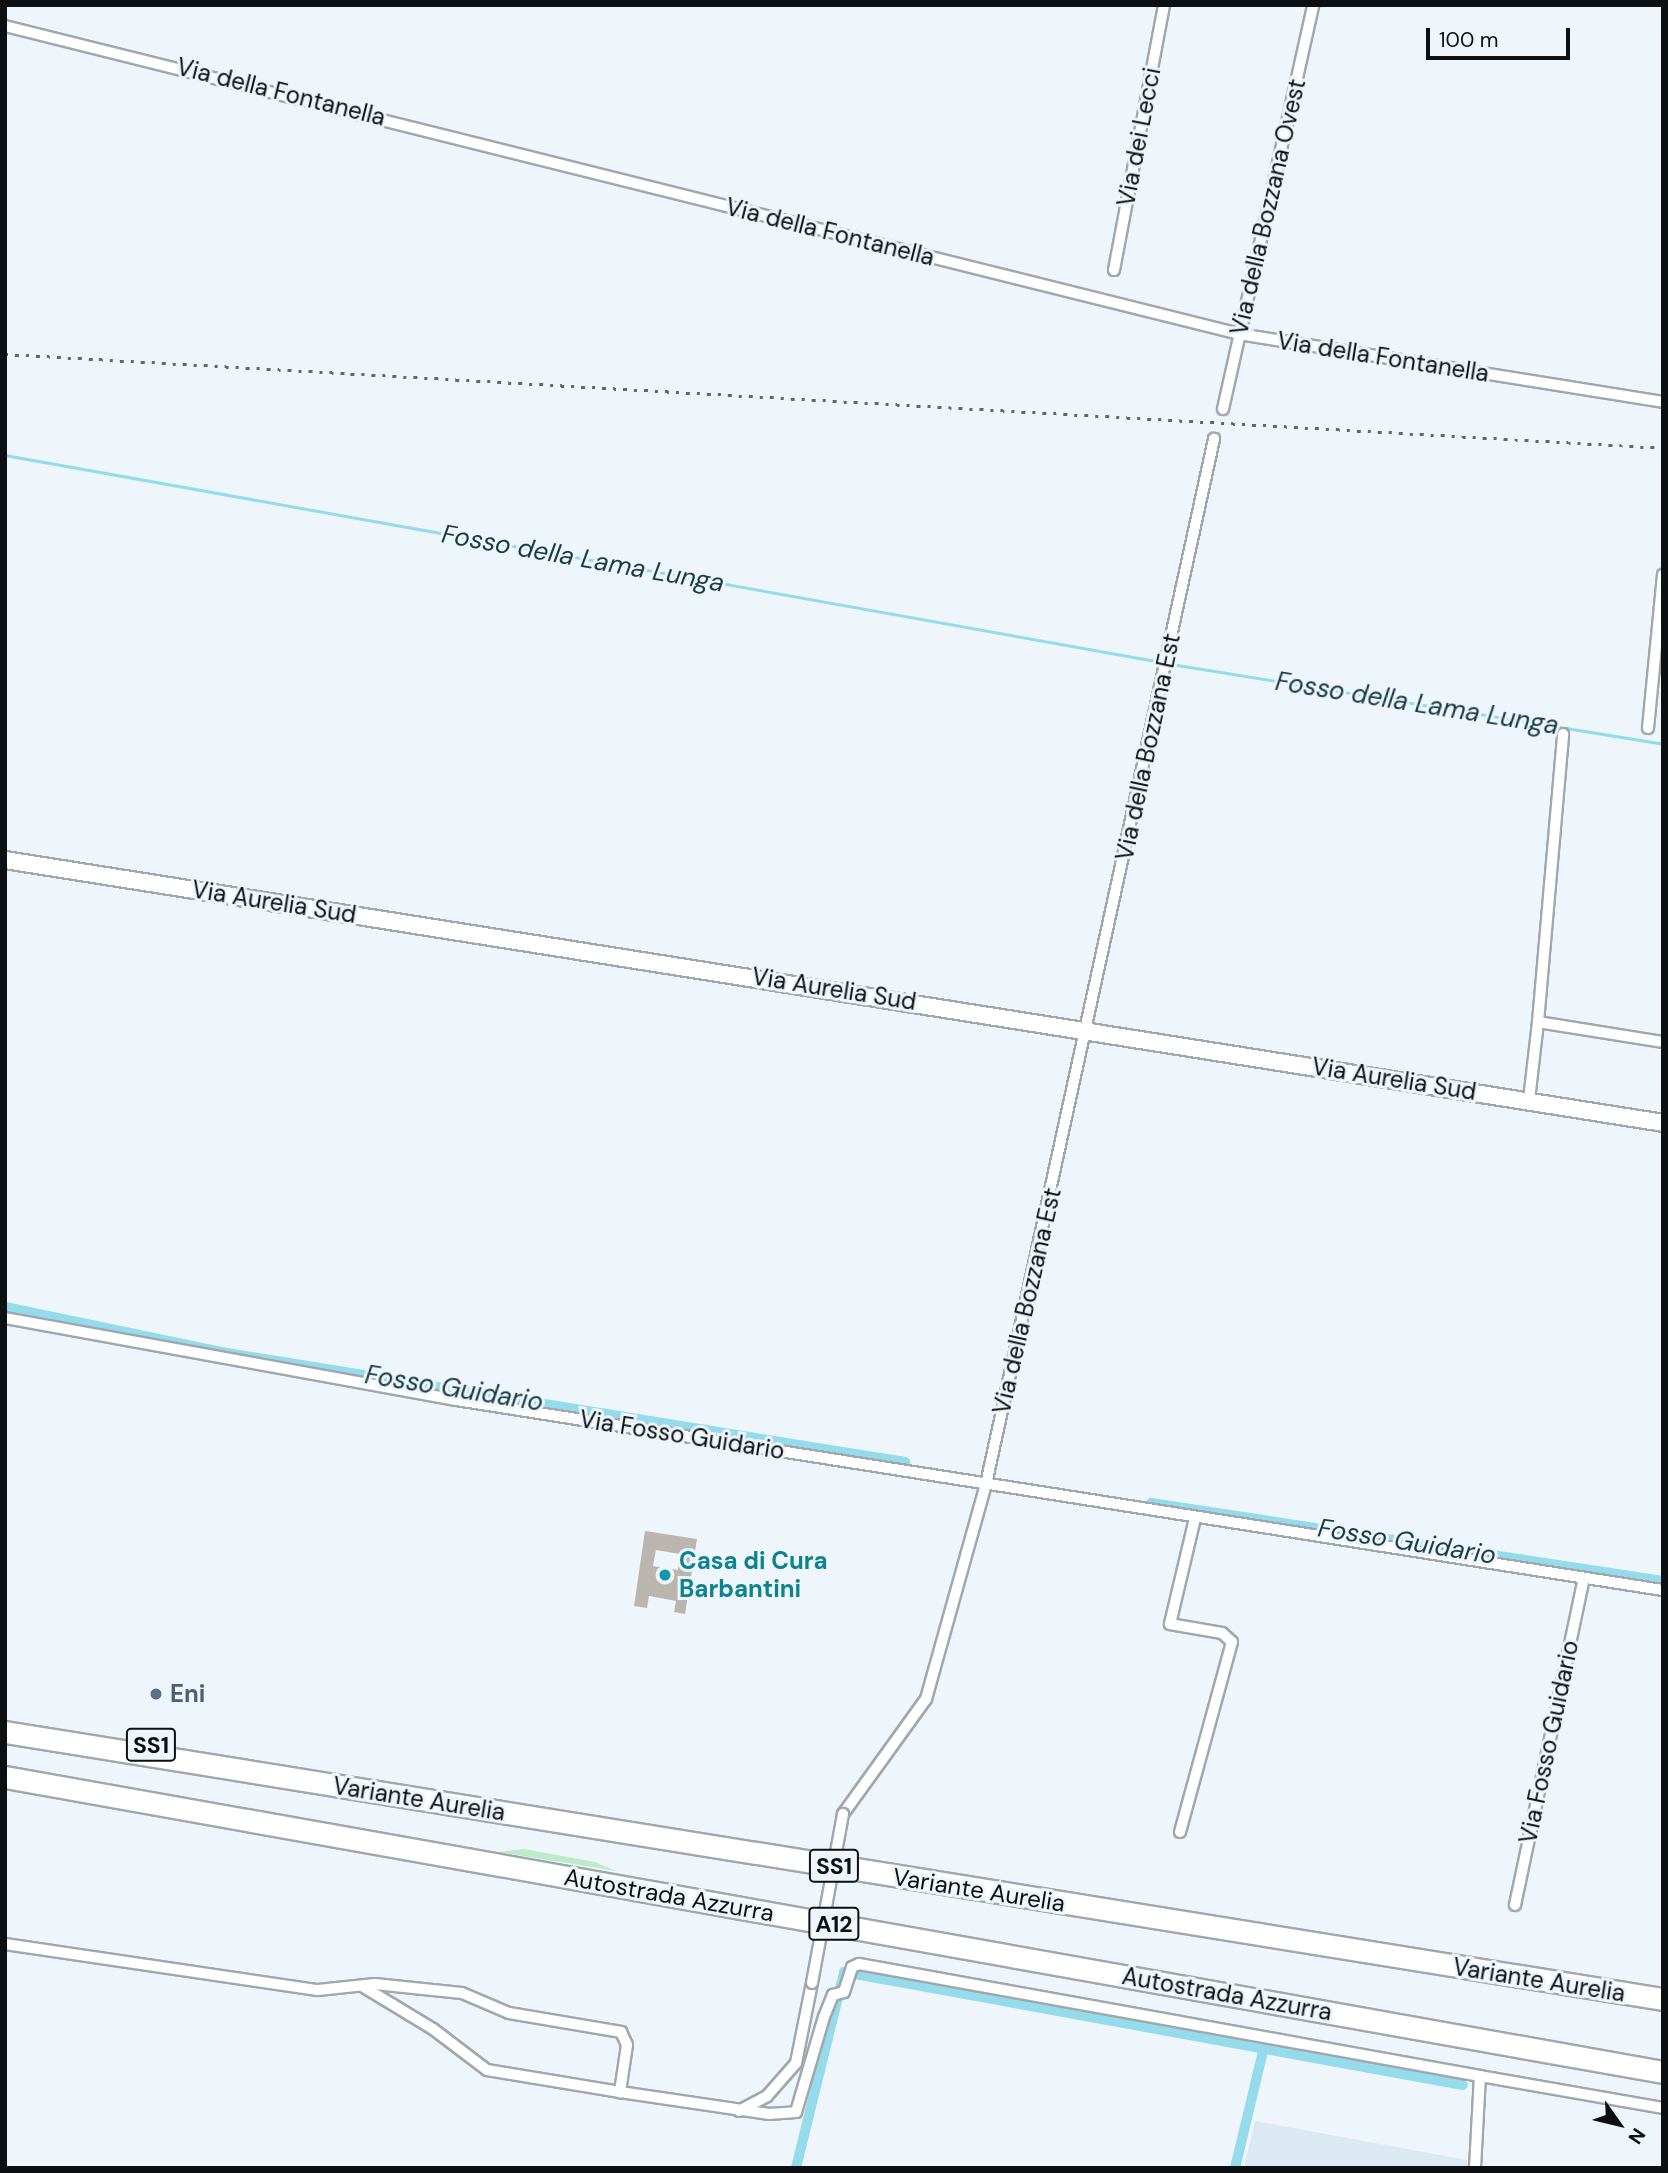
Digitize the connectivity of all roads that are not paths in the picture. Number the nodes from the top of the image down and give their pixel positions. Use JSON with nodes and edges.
{"nodes":[{"id":1,"x":1164,"y":5,"type":"edge"},
{"id":2,"x":1313,"y":5,"type":"edge"},
{"id":3,"x":5,"y":26,"type":"edge"},
{"id":4,"x":1114,"y":270,"type":"dead end"},
{"id":5,"x":1239,"y":334,"type":"junction"},
{"id":6,"x":1663,"y":402,"type":"edge"},
{"id":7,"x":1223,"y":409,"type":"dead end"},
{"id":8,"x":1214,"y":439,"type":"dead end"},
{"id":9,"x":1663,"y":575,"type":"edge"},
{"id":10,"x":1648,"y":728,"type":"dead end"},
{"id":11,"x":1563,"y":734,"type":"dead end"},
{"id":12,"x":5,"y":860,"type":"edge"},
{"id":13,"x":1538,"y":1021,"type":"junction"},
{"id":14,"x":1088,"y":1029,"type":"junction"},
{"id":15,"x":1663,"y":1042,"type":"edge"},
{"id":16,"x":1529,"y":1100,"type":"junction"},
{"id":17,"x":1663,"y":1122,"type":"edge"},
{"id":18,"x":5,"y":1318,"type":"edge"},
{"id":19,"x":986,"y":1484,"type":"junction"},
{"id":20,"x":1195,"y":1518,"type":"junction"},
{"id":21,"x":1584,"y":1578,"type":"junction"},
{"id":22,"x":1663,"y":1590,"type":"edge"},
{"id":23,"x":5,"y":1721,"type":"edge"},
{"id":24,"x":5,"y":1732,"type":"edge"},
{"id":25,"x":5,"y":1777,"type":"edge"},
{"id":26,"x":5,"y":1791,"type":"edge"},
{"id":27,"x":1180,"y":1832,"type":"dead end"},
{"id":28,"x":1515,"y":1905,"type":"dead end"},
{"id":29,"x":5,"y":1944,"type":"edge"},
{"id":30,"x":362,"y":1986,"type":"junction"},
{"id":31,"x":1663,"y":1987,"type":"edge"},
{"id":32,"x":1663,"y":1999,"type":"edge"},
{"id":33,"x":1663,"y":2071,"type":"edge"},
{"id":34,"x":1480,"y":2076,"type":"junction"},
{"id":35,"x":1663,"y":2085,"type":"edge"},
{"id":36,"x":620,"y":2092,"type":"junction"},
{"id":37,"x":1663,"y":2108,"type":"edge"},
{"id":38,"x":739,"y":2111,"type":"junction"},
{"id":39,"x":1475,"y":2168,"type":"edge"}],
"edges":[{"from":1,"to":4,"type":"street","name":"Via dei Lecci"},
{"from":2,"to":5,"type":"street","name":"Via della Bozzana Ovest"},
{"from":3,"to":5,"type":"street","name":"Via della Fontanella"},
{"from":5,"to":6,"type":"street","name":"Via della Fontanella"},
{"from":5,"to":7,"type":"street","name":"Via della Bozzana Ovest"},
{"from":8,"to":14,"type":"street","name":"Via della Bozzana Est"},
{"from":9,"to":10,"type":"street"},
{"from":11,"to":13,"type":"street"},
{"from":12,"to":14,"type":"main road","name":"Via Aurelia Sud"},
{"from":13,"to":15,"type":"street"},
{"from":13,"to":16,"type":"street"},
{"from":14,"to":16,"type":"main road","name":"Via Aurelia Sud"},
{"from":14,"to":19,"type":"street","name":"Via della Bozzana Est"},
{"from":16,"to":17,"type":"main road","name":"Via Aurelia Sud"},
{"from":18,"to":19,"type":"street","name":"Via Fosso Guidario"},
{"from":19,"to":20,"type":"street","name":"Via Fosso Guidario"},
{"from":19,"to":38,"type":"street","name":"Via della Bozzana Est","bridge":true},
{"from":20,"to":21,"type":"street","name":"Via Fosso Guidario"},
{"from":20,"to":27,"type":"street"},
{"from":21,"to":22,"type":"street","name":"Via Fosso Guidario"},
{"from":21,"to":28,"type":"street","name":"Via Fosso Guidario"},
{"from":23,"to":31,"type":"highway","name":"Variante Aurelia","number":"SS1"},
{"from":24,"to":32,"type":"highway","name":"Variante Aurelia","number":"SS1"},
{"from":25,"to":33,"type":"highway","name":"Autostrada Azzurra","number":"A12"},
{"from":26,"to":35,"type":"highway","name":"Autostrada Azzurra","number":"A12"},
{"from":29,"to":30,"type":"street"},
{"from":30,"to":36,"type":"street"},
{"from":30,"to":36,"type":"street"},
{"from":34,"to":37,"type":"street"},
{"from":34,"to":38,"type":"street"},
{"from":34,"to":39,"type":"street"},
{"from":36,"to":38,"type":"street"}]}
